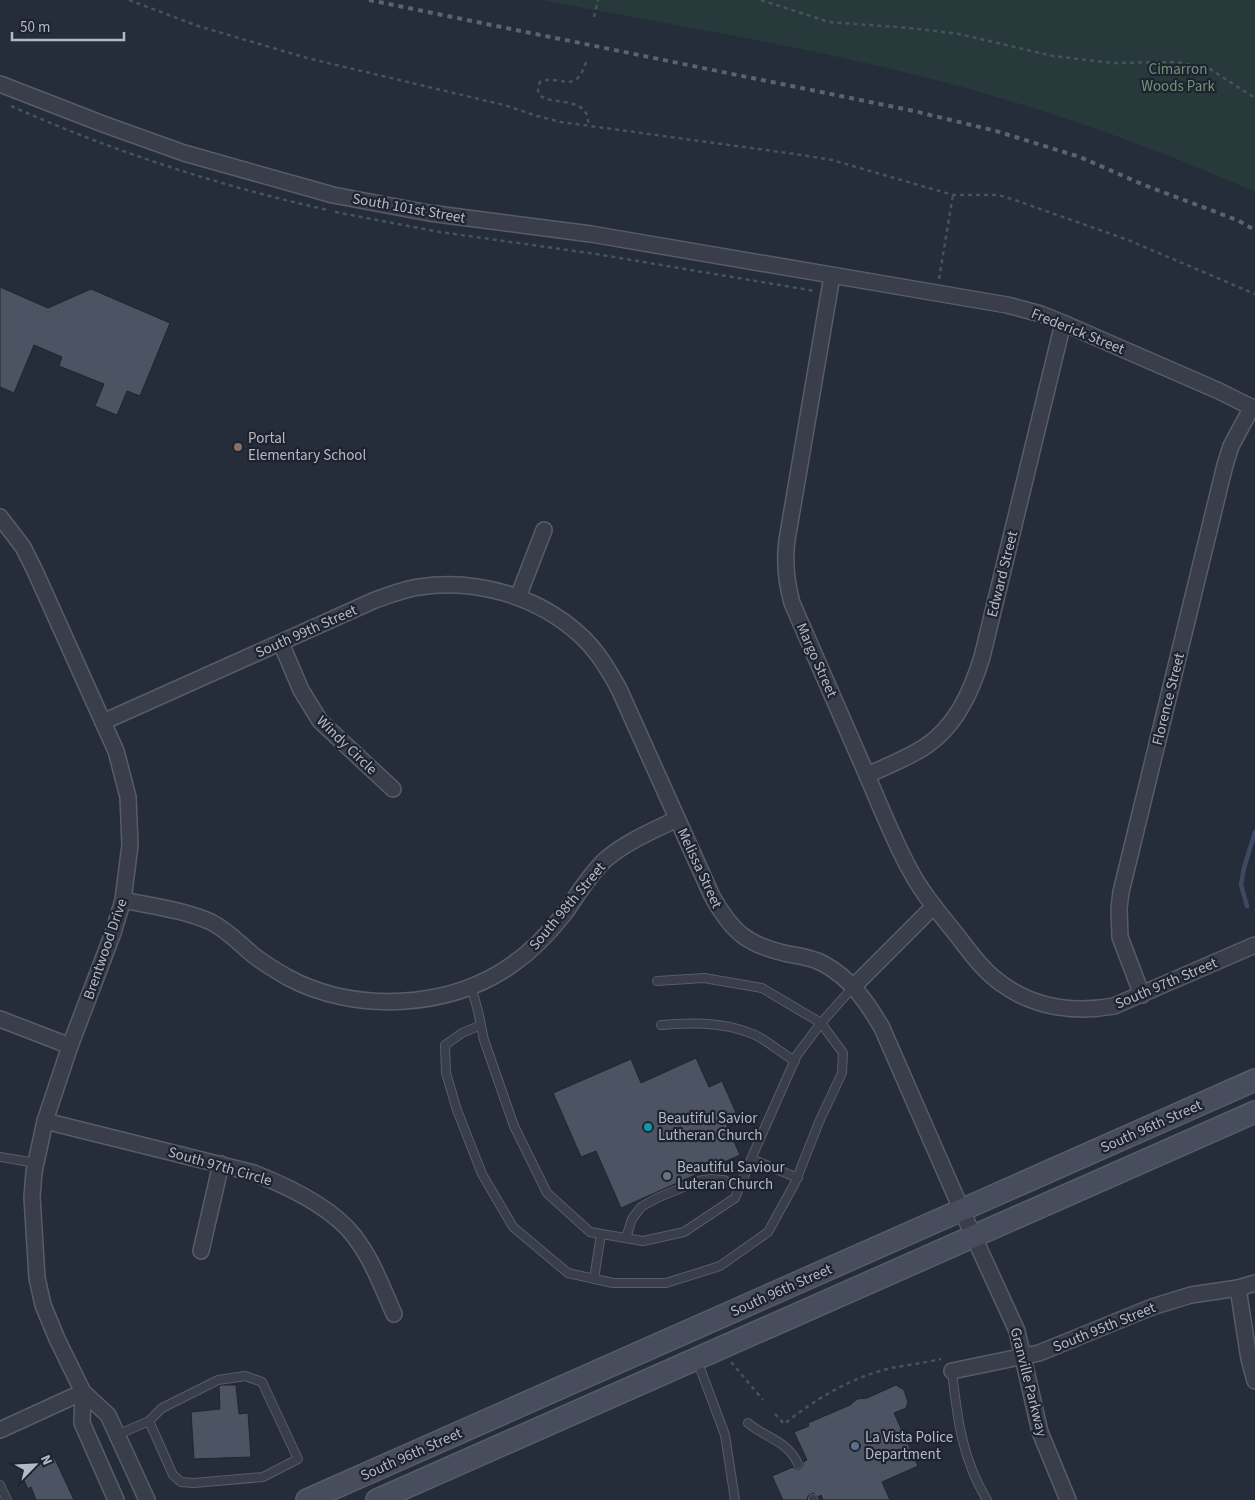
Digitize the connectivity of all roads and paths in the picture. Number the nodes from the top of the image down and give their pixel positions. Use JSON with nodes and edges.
{"nodes":[{"id":1,"x":128,"y":0,"type":"edge"},
{"id":2,"x":598,"y":0,"type":"edge"},
{"id":3,"x":760,"y":0,"type":"edge"},
{"id":4,"x":594,"y":17,"type":"dead end"},
{"id":5,"x":586,"y":62,"type":"dead end"},
{"id":6,"x":0,"y":84,"type":"edge"},
{"id":7,"x":1255,"y":98,"type":"edge"},
{"id":8,"x":588,"y":127,"type":"junction"},
{"id":9,"x":953,"y":195,"type":"junction"},
{"id":10,"x":832,"y":276,"type":"junction"},
{"id":11,"x":936,"y":292,"type":"junction"},
{"id":12,"x":1255,"y":294,"type":"edge"},
{"id":13,"x":1063,"y":323,"type":"junction"},
{"id":14,"x":1253,"y":408,"type":"edge"},
{"id":15,"x":0,"y":518,"type":"edge"},
{"id":16,"x":544,"y":530,"type":"dead end"},
{"id":17,"x":518,"y":597,"type":"junction"},
{"id":18,"x":280,"y":643,"type":"junction"},
{"id":19,"x":104,"y":722,"type":"junction"},
{"id":20,"x":867,"y":775,"type":"junction"},
{"id":21,"x":393,"y":789,"type":"dead end"},
{"id":22,"x":677,"y":819,"type":"junction"},
{"id":23,"x":123,"y":900,"type":"junction"},
{"id":24,"x":934,"y":906,"type":"junction"},
{"id":25,"x":1255,"y":945,"type":"edge"},
{"id":26,"x":657,"y":980,"type":"dead end"},
{"id":27,"x":470,"y":986,"type":"junction"},
{"id":28,"x":854,"y":986,"type":"junction"},
{"id":29,"x":1017,"y":994,"type":"joint"},
{"id":30,"x":1142,"y":995,"type":"junction"},
{"id":31,"x":0,"y":1019,"type":"edge"},
{"id":32,"x":821,"y":1023,"type":"junction"},
{"id":33,"x":481,"y":1025,"type":"junction"},
{"id":34,"x":661,"y":1025,"type":"dead end"},
{"id":35,"x":70,"y":1046,"type":"junction"},
{"id":36,"x":795,"y":1061,"type":"junction"},
{"id":37,"x":1255,"y":1080,"type":"edge"},
{"id":38,"x":1255,"y":1112,"type":"edge"},
{"id":39,"x":45,"y":1121,"type":"junction"},
{"id":40,"x":0,"y":1157,"type":"edge"},
{"id":41,"x":751,"y":1159,"type":"junction"},
{"id":42,"x":36,"y":1163,"type":"junction"},
{"id":43,"x":221,"y":1164,"type":"junction"},
{"id":44,"x":798,"y":1178,"type":"junction"},
{"id":45,"x":740,"y":1188,"type":"junction"},
{"id":46,"x":962,"y":1211,"type":"junction"},
{"id":47,"x":601,"y":1234,"type":"junction"},
{"id":48,"x":974,"y":1237,"type":"junction"},
{"id":49,"x":626,"y":1238,"type":"junction"},
{"id":50,"x":201,"y":1252,"type":"dead end"},
{"id":51,"x":594,"y":1279,"type":"junction"},
{"id":52,"x":1255,"y":1283,"type":"edge"},
{"id":53,"x":1238,"y":1288,"type":"junction"},
{"id":54,"x":394,"y":1314,"type":"dead end"},
{"id":55,"x":1024,"y":1357,"type":"junction"},
{"id":56,"x":697,"y":1359,"type":"junction"},
{"id":57,"x":941,"y":1359,"type":"dead end"},
{"id":58,"x":730,"y":1361,"type":"dead end"},
{"id":59,"x":952,"y":1371,"type":"joint"},
{"id":60,"x":1255,"y":1381,"type":"edge"},
{"id":61,"x":83,"y":1392,"type":"junction"},
{"id":62,"x":763,"y":1400,"type":"dead end"},
{"id":63,"x":775,"y":1414,"type":"dead end"},
{"id":64,"x":149,"y":1421,"type":"junction"},
{"id":65,"x":748,"y":1423,"type":"dead end"},
{"id":66,"x":0,"y":1430,"type":"edge"},
{"id":67,"x":117,"y":1435,"type":"junction"},
{"id":68,"x":798,"y":1464,"type":"dead end"},
{"id":69,"x":0,"y":1485,"type":"edge"},
{"id":70,"x":7,"y":1500,"type":"edge"},
{"id":71,"x":116,"y":1500,"type":"edge"},
{"id":72,"x":147,"y":1500,"type":"edge"},
{"id":73,"x":307,"y":1500,"type":"edge"},
{"id":74,"x":377,"y":1500,"type":"edge"},
{"id":75,"x":735,"y":1500,"type":"edge"},
{"id":76,"x":987,"y":1500,"type":"edge"},
{"id":77,"x":1068,"y":1500,"type":"edge"}],
"edges":[{"from":1,"to":8,"type":"path"},
{"from":2,"to":4,"type":"path"},
{"from":3,"to":7,"type":"path"},
{"from":5,"to":8,"type":"path"},
{"from":6,"to":10,"type":"street","name":"South 101st Street"},
{"from":8,"to":9,"type":"path"},
{"from":9,"to":11,"type":"path"},
{"from":9,"to":12,"type":"path"},
{"from":10,"to":11,"type":"street","name":"Frederick Street"},
{"from":10,"to":20,"type":"street","name":"Margo Street"},
{"from":11,"to":13,"type":"street","name":"Frederick Street"},
{"from":13,"to":14,"type":"street","name":"Frederick Street"},
{"from":13,"to":20,"type":"street","name":"Edward Street"},
{"from":14,"to":30,"type":"street","name":"Florence Street"},
{"from":15,"to":19,"type":"street","name":"Brentwood Drive"},
{"from":16,"to":17,"type":"street"},
{"from":17,"to":18,"type":"street","name":"South 99th Street"},
{"from":17,"to":22,"type":"street","name":"Melissa Street"},
{"from":18,"to":19,"type":"street","name":"South 99th Street"},
{"from":18,"to":21,"type":"street","name":"Windy Circle"},
{"from":19,"to":23,"type":"street","name":"Brentwood Drive"},
{"from":20,"to":24,"type":"street","name":"Margo Street"},
{"from":22,"to":27,"type":"street","name":"South 98th Street"},
{"from":22,"to":28,"type":"street","name":"Melissa Street"},
{"from":23,"to":27,"type":"street","name":"South 98th Street"},
{"from":23,"to":35,"type":"street","name":"Brentwood Drive"},
{"from":24,"to":28,"type":"street"},
{"from":24,"to":29,"type":"street","name":"Margo Street"},
{"from":25,"to":30,"type":"street","name":"South 97th Street"},
{"from":26,"to":32,"type":"lane"},
{"from":27,"to":33,"type":"lane"},
{"from":28,"to":32,"type":"lane"},
{"from":28,"to":46,"type":"street","name":"Melissa Street"},
{"from":29,"to":30,"type":"street","name":"South 97th Street"},
{"from":31,"to":35,"type":"street"},
{"from":32,"to":36,"type":"lane"},
{"from":32,"to":44,"type":"lane"},
{"from":33,"to":47,"type":"lane"},
{"from":33,"to":51,"type":"lane"},
{"from":34,"to":36,"type":"lane"},
{"from":35,"to":39,"type":"street","name":"Brentwood Drive"},
{"from":36,"to":41,"type":"lane"},
{"from":37,"to":46,"type":"main road","name":"South 96th Street"},
{"from":38,"to":48,"type":"main road","name":"South 96th Street"},
{"from":39,"to":42,"type":"street","name":"Brentwood Drive"},
{"from":39,"to":43,"type":"street","name":"South 97th Circle"},
{"from":40,"to":42,"type":"lane"},
{"from":41,"to":44,"type":"lane"},
{"from":41,"to":45,"type":"lane"},
{"from":42,"to":61,"type":"street","name":"Brentwood Drive"},
{"from":43,"to":50,"type":"street"},
{"from":43,"to":54,"type":"street","name":"South 97th Circle"},
{"from":44,"to":51,"type":"lane"},
{"from":45,"to":49,"type":"lane"},
{"from":45,"to":49,"type":"lane"},
{"from":46,"to":48,"type":"street","name":"Granville Parkway"},
{"from":46,"to":73,"type":"main road","name":"South 96th Street"},
{"from":47,"to":49,"type":"lane"},
{"from":47,"to":51,"type":"lane"},
{"from":48,"to":55,"type":"street","name":"Granville Parkway"},
{"from":48,"to":56,"type":"main road","name":"South 96th Street"},
{"from":52,"to":53,"type":"street","name":"South 95th Street"},
{"from":53,"to":55,"type":"street","name":"South 95th Street"},
{"from":53,"to":60,"type":"street"},
{"from":55,"to":59,"type":"street","name":"South 95th Street"},
{"from":55,"to":77,"type":"street","name":"Granville Parkway"},
{"from":56,"to":74,"type":"main road","name":"South 96th Street"},
{"from":56,"to":75,"type":"lane"},
{"from":57,"to":63,"type":"path"},
{"from":58,"to":62,"type":"path"},
{"from":59,"to":76,"type":"lane"},
{"from":61,"to":66,"type":"street"},
{"from":61,"to":67,"type":"street","name":"Brentwood Drive"},
{"from":61,"to":71,"type":"street","name":"Brentwood Drive"},
{"from":64,"to":64,"type":"lane"},
{"from":64,"to":67,"type":"lane"},
{"from":65,"to":68,"type":"lane"},
{"from":67,"to":72,"type":"street","name":"Brentwood Drive"},
{"from":69,"to":70,"type":"lane"}]}
